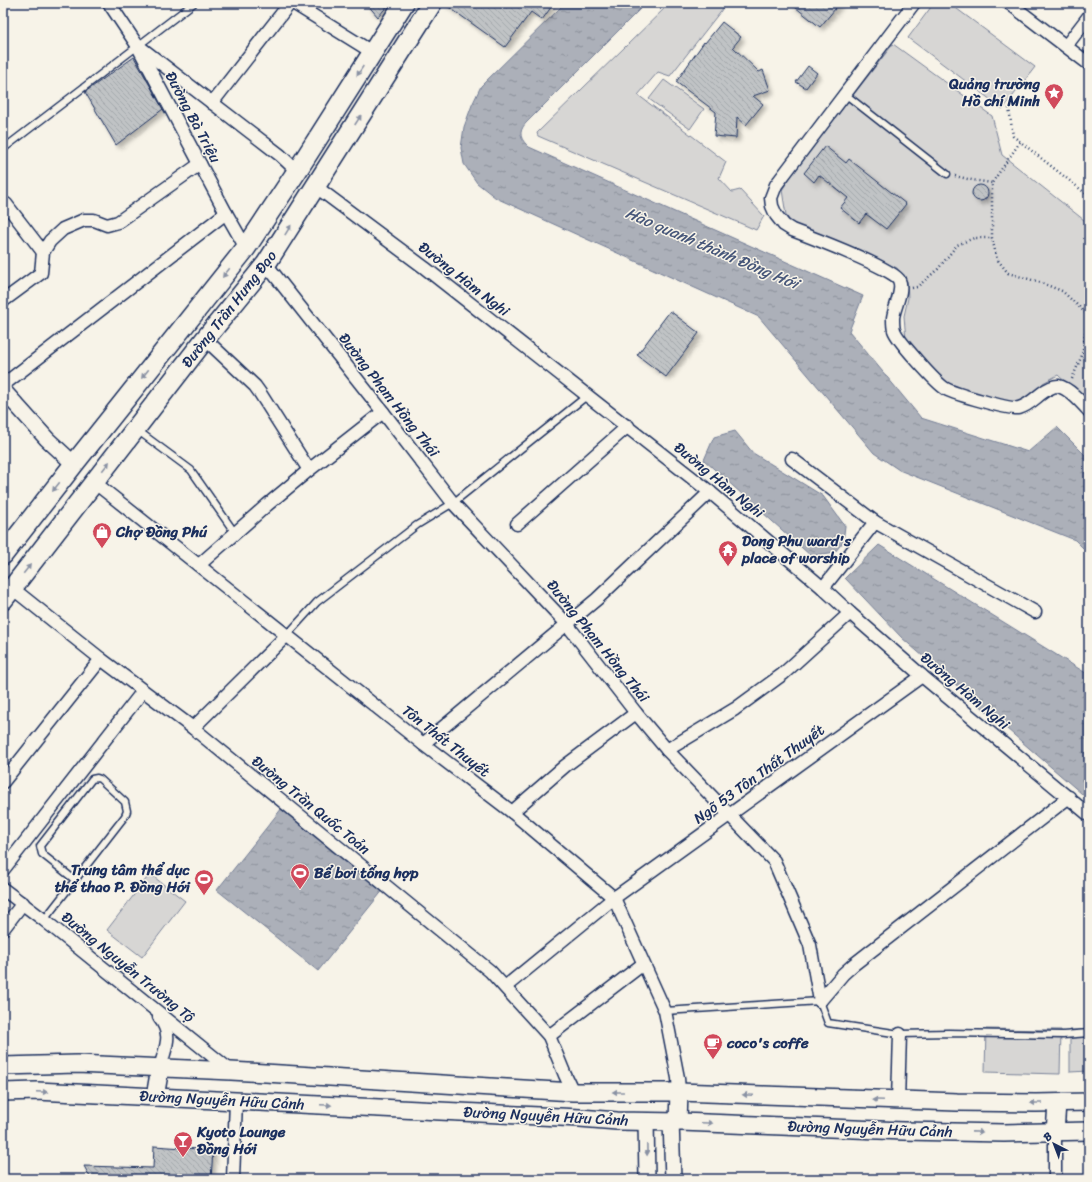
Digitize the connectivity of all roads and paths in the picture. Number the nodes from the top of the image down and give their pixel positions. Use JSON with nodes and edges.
{"nodes":[{"id":1,"x":110,"y":3,"type":"edge"},
{"id":2,"x":194,"y":3,"type":"edge"},
{"id":3,"x":290,"y":3,"type":"edge"},
{"id":4,"x":293,"y":3,"type":"edge"},
{"id":5,"x":404,"y":3,"type":"edge"},
{"id":6,"x":432,"y":3,"type":"edge"},
{"id":7,"x":914,"y":3,"type":"edge"},
{"id":8,"x":1009,"y":3,"type":"edge"},
{"id":9,"x":1089,"y":16,"type":"edge"},
{"id":10,"x":137,"y":45,"type":"junction"},
{"id":11,"x":1066,"y":46,"type":"junction"},
{"id":12,"x":372,"y":52,"type":"junction"},
{"id":13,"x":1089,"y":64,"type":"edge"},
{"id":14,"x":845,"y":94,"type":"junction"},
{"id":15,"x":212,"y":103,"type":"junction"},
{"id":16,"x":1009,"y":108,"type":"dead end"},
{"id":17,"x":1020,"y":142,"type":"junction"},
{"id":18,"x":3,"y":149,"type":"edge"},
{"id":19,"x":200,"y":164,"type":"junction"},
{"id":20,"x":297,"y":171,"type":"junction"},
{"id":21,"x":947,"y":174,"type":"joint"},
{"id":22,"x":992,"y":183,"type":"junction"},
{"id":23,"x":315,"y":186,"type":"junction"},
{"id":24,"x":1089,"y":196,"type":"edge"},
{"id":25,"x":3,"y":203,"type":"edge"},
{"id":26,"x":226,"y":213,"type":"junction"},
{"id":27,"x":992,"y":238,"type":"junction"},
{"id":28,"x":246,"y":248,"type":"junction"},
{"id":29,"x":44,"y":252,"type":"junction"},
{"id":30,"x":266,"y":264,"type":"junction"},
{"id":31,"x":900,"y":292,"type":"junction"},
{"id":32,"x":3,"y":301,"type":"edge"},
{"id":33,"x":1089,"y":316,"type":"edge"},
{"id":34,"x":205,"y":339,"type":"junction"},
{"id":35,"x":3,"y":385,"type":"edge"},
{"id":36,"x":1065,"y":389,"type":"junction"},
{"id":37,"x":3,"y":390,"type":"edge"},
{"id":38,"x":588,"y":395,"type":"junction"},
{"id":39,"x":1089,"y":411,"type":"edge"},
{"id":40,"x":383,"y":412,"type":"junction"},
{"id":41,"x":628,"y":426,"type":"junction"},
{"id":42,"x":136,"y":429,"type":"junction"},
{"id":43,"x":792,"y":459,"type":"dead end"},
{"id":44,"x":74,"y":464,"type":"junction"},
{"id":45,"x":309,"y":470,"type":"junction"},
{"id":46,"x":94,"y":482,"type":"junction"},
{"id":47,"x":710,"y":492,"type":"junction"},
{"id":48,"x":453,"y":503,"type":"junction"},
{"id":49,"x":875,"y":522,"type":"junction"},
{"id":50,"x":517,"y":524,"type":"dead end"},
{"id":51,"x":235,"y":533,"type":"junction"},
{"id":52,"x":3,"y":555,"type":"edge"},
{"id":53,"x":199,"y":565,"type":"junction"},
{"id":54,"x":823,"y":588,"type":"junction"},
{"id":55,"x":8,"y":594,"type":"edge"},
{"id":56,"x":1036,"y":612,"type":"dead end"},
{"id":57,"x":850,"y":613,"type":"junction"},
{"id":58,"x":566,"y":623,"type":"junction"},
{"id":59,"x":287,"y":635,"type":"junction"},
{"id":60,"x":101,"y":659,"type":"junction"},
{"id":61,"x":922,"y":676,"type":"junction"},
{"id":62,"x":143,"y":691,"type":"junction"},
{"id":63,"x":636,"y":713,"type":"junction"},
{"id":64,"x":193,"y":728,"type":"junction"},
{"id":65,"x":423,"y":744,"type":"junction"},
{"id":66,"x":667,"y":750,"type":"junction"},
{"id":67,"x":3,"y":782,"type":"edge"},
{"id":68,"x":1069,"y":798,"type":"junction"},
{"id":69,"x":512,"y":812,"type":"junction"},
{"id":70,"x":729,"y":814,"type":"junction"},
{"id":71,"x":1089,"y":815,"type":"edge"},
{"id":72,"x":3,"y":870,"type":"edge"},
{"id":73,"x":75,"y":880,"type":"junction"},
{"id":74,"x":3,"y":889,"type":"edge"},
{"id":75,"x":614,"y":898,"type":"junction"},
{"id":76,"x":23,"y":903,"type":"junction"},
{"id":77,"x":44,"y":920,"type":"junction"},
{"id":78,"x":3,"y":930,"type":"edge"},
{"id":79,"x":643,"y":964,"type":"junction"},
{"id":80,"x":505,"y":988,"type":"junction"},
{"id":81,"x":820,"y":1001,"type":"junction"},
{"id":82,"x":151,"y":1006,"type":"junction"},
{"id":83,"x":665,"y":1011,"type":"junction"},
{"id":84,"x":1089,"y":1033,"type":"edge"},
{"id":85,"x":900,"y":1034,"type":"junction"},
{"id":86,"x":549,"y":1036,"type":"junction"},
{"id":87,"x":3,"y":1066,"type":"edge"},
{"id":88,"x":160,"y":1068,"type":"junction"},
{"id":89,"x":231,"y":1071,"type":"junction"},
{"id":90,"x":3,"y":1092,"type":"edge"},
{"id":91,"x":573,"y":1092,"type":"junction"},
{"id":92,"x":680,"y":1092,"type":"junction"},
{"id":93,"x":155,"y":1097,"type":"junction"},
{"id":94,"x":236,"y":1101,"type":"junction"},
{"id":95,"x":898,"y":1101,"type":"junction"},
{"id":96,"x":1089,"y":1102,"type":"edge"},
{"id":97,"x":1057,"y":1103,"type":"junction"},
{"id":98,"x":646,"y":1121,"type":"junction"},
{"id":99,"x":674,"y":1121,"type":"junction"},
{"id":100,"x":1089,"y":1131,"type":"edge"},
{"id":101,"x":1055,"y":1132,"type":"junction"},
{"id":102,"x":233,"y":1179,"type":"edge"},
{"id":103,"x":647,"y":1179,"type":"edge"},
{"id":104,"x":673,"y":1179,"type":"edge"},
{"id":105,"x":1055,"y":1179,"type":"edge"}],
"edges":[{"from":1,"to":10,"type":"street","name":"Đường Bà Triệu"},
{"from":2,"to":10,"type":"lane"},
{"from":3,"to":15,"type":"street"},
{"from":4,"to":12,"type":"street"},
{"from":5,"to":12,"type":"main road","name":"Đường Trần Hưng Đạo"},
{"from":23,"to":6,"type":"main road","name":"Đường Trần Hưng Đạo","one_way":true},
{"from":7,"to":14,"type":"street"},
{"from":8,"to":11,"type":"street"},
{"from":9,"to":11,"type":"street"},
{"from":10,"to":15,"type":"street"},
{"from":10,"to":18,"type":"lane"},
{"from":10,"to":19,"type":"street","name":"Đường Bà Triệu"},
{"from":11,"to":13,"type":"street"},
{"from":12,"to":20,"type":"main road","name":"Đường Trần Hưng Đạo","one_way":true},
{"from":14,"to":21,"type":"lane"},
{"from":14,"to":31,"type":"street"},
{"from":15,"to":20,"type":"street"},
{"from":16,"to":17,"type":"path"},
{"from":17,"to":22,"type":"path"},
{"from":17,"to":24,"type":"path"},
{"from":19,"to":26,"type":"street","name":"Đường Bà Triệu"},
{"from":19,"to":29,"type":"street"},
{"from":20,"to":23,"type":"main road"},
{"from":20,"to":28,"type":"main road","name":"Đường Trần Hưng Đạo"},
{"from":21,"to":22,"type":"path"},
{"from":22,"to":27,"type":"path"},
{"from":30,"to":23,"type":"main road","name":"Đường Trần Hưng Đạo","one_way":true},
{"from":23,"to":38,"type":"street","name":"Đường Hàm Nghi"},
{"from":25,"to":29,"type":"street"},
{"from":26,"to":28,"type":"street","name":"Đường Bà Triệu"},
{"from":26,"to":35,"type":"street"},
{"from":27,"to":31,"type":"path"},
{"from":27,"to":33,"type":"path"},
{"from":28,"to":44,"type":"main road","name":"Đường Trần Hưng Đạo","one_way":true},
{"from":29,"to":32,"type":"street"},
{"from":30,"to":34,"type":"main road","name":"Đường Trần Hưng Đạo"},
{"from":30,"to":40,"type":"street","name":"Đường Phạm Hồng Thái"},
{"from":31,"to":36,"type":"street"},
{"from":33,"to":36,"type":"path"},
{"from":34,"to":42,"type":"main road","name":"Đường Trần Hưng Đạo"},
{"from":34,"to":45,"type":"street"},
{"from":36,"to":39,"type":"street"},
{"from":37,"to":44,"type":"street"},
{"from":38,"to":41,"type":"street","name":"Đường Hàm Nghi"},
{"from":38,"to":48,"type":"lane"},
{"from":40,"to":45,"type":"street"},
{"from":40,"to":48,"type":"street","name":"Đường Phạm Hồng Thái"},
{"from":41,"to":47,"type":"street","name":"Đường Hàm Nghi"},
{"from":41,"to":50,"type":"street"},
{"from":46,"to":42,"type":"main road","name":"Đường Trần Hưng Đạo","one_way":true},
{"from":42,"to":51,"type":"lane"},
{"from":43,"to":49,"type":"street"},
{"from":44,"to":46,"type":"main road"},
{"from":44,"to":52,"type":"main road","name":"Đường Trần Hưng Đạo","one_way":true},
{"from":45,"to":51,"type":"street"},
{"from":46,"to":53,"type":"street","name":"Tôn Thất Thuyết"},
{"from":55,"to":46,"type":"main road","name":"Đường Trần Hưng Đạo","one_way":true},
{"from":47,"to":54,"type":"street","name":"Đường Hàm Nghi"},
{"from":47,"to":58,"type":"street"},
{"from":48,"to":58,"type":"street","name":"Đường Phạm Hồng Thái"},
{"from":48,"to":59,"type":"lane"},
{"from":49,"to":54,"type":"street"},
{"from":49,"to":56,"type":"street"},
{"from":51,"to":53,"type":"street"},
{"from":53,"to":59,"type":"street","name":"Tôn Thất Thuyết"},
{"from":54,"to":57,"type":"street","name":"Đường Hàm Nghi"},
{"from":55,"to":60,"type":"street","name":"Đường Trần Quốc Toản"},
{"from":57,"to":61,"type":"street","name":"Đường Hàm Nghi"},
{"from":57,"to":66,"type":"street"},
{"from":58,"to":63,"type":"street","name":"Đường Phạm Hồng Thái"},
{"from":58,"to":65,"type":"street"},
{"from":59,"to":64,"type":"street"},
{"from":59,"to":65,"type":"street","name":"Tôn Thất Thuyết"},
{"from":60,"to":62,"type":"street","name":"Đường Trần Quốc Toản"},
{"from":60,"to":67,"type":"street"},
{"from":61,"to":68,"type":"street","name":"Đường Hàm Nghi"},
{"from":61,"to":70,"type":"street","name":"Ngõ 53 Tôn Thất Thuyết"},
{"from":62,"to":64,"type":"street","name":"Đường Trần Quốc Toản"},
{"from":62,"to":72,"type":"street"},
{"from":63,"to":66,"type":"street","name":"Đường Phạm Hồng Thái"},
{"from":63,"to":69,"type":"street"},
{"from":64,"to":80,"type":"street","name":"Đường Trần Quốc Toản"},
{"from":65,"to":69,"type":"street","name":"Tôn Thất Thuyết"},
{"from":66,"to":70,"type":"street","name":"Đường Phạm Hồng Thái"},
{"from":68,"to":71,"type":"street","name":"Đường Hàm Nghi"},
{"from":68,"to":81,"type":"street"},
{"from":69,"to":75,"type":"street","name":"Tôn Thất Thuyết"},
{"from":70,"to":75,"type":"street","name":"Ngõ 53 Tôn Thất Thuyết"},
{"from":70,"to":81,"type":"street","name":"Đường Phạm Hồng Thái"},
{"from":73,"to":73,"type":"lane"},
{"from":73,"to":77,"type":"lane"},
{"from":74,"to":76,"type":"street","name":"Đường Nguyễn Trường Tộ"},
{"from":75,"to":79,"type":"street","name":"Tôn Thất Thuyết"},
{"from":75,"to":80,"type":"street","name":"Ngõ 53 Tôn Thất Thuyết"},
{"from":76,"to":77,"type":"street","name":"Đường Nguyễn Trường Tộ"},
{"from":76,"to":78,"type":"street"},
{"from":77,"to":82,"type":"street","name":"Đường Nguyễn Trường Tộ"},
{"from":79,"to":83,"type":"street","name":"Tôn Thất Thuyết"},
{"from":79,"to":86,"type":"street"},
{"from":80,"to":86,"type":"street","name":"Đường Trần Quốc Toản"},
{"from":81,"to":83,"type":"lane"},
{"from":81,"to":85,"type":"lane"},
{"from":82,"to":88,"type":"street"},
{"from":82,"to":89,"type":"street","name":"Đường Nguyễn Trường Tộ"},
{"from":83,"to":92,"type":"street","name":"Tôn Thất Thuyết"},
{"from":84,"to":85,"type":"lane"},
{"from":85,"to":95,"type":"street"},
{"from":86,"to":91,"type":"street","name":"Đường Trần Quốc Toản"},
{"from":87,"to":88,"type":"main road","name":"Đường Nguyễn Hữu Cảnh"},
{"from":88,"to":89,"type":"main road","name":"Đường Nguyễn Hữu Cảnh"},
{"from":88,"to":93,"type":"main road"},
{"from":89,"to":91,"type":"main road","name":"Đường Nguyễn Hữu Cảnh"},
{"from":89,"to":94,"type":"main road"},
{"from":90,"to":93,"type":"main road","name":"Đường Nguyễn Hữu Cảnh","one_way":true},
{"from":92,"to":91,"type":"main road","name":"Đường Nguyễn Hữu Cảnh","one_way":true},
{"from":95,"to":92,"type":"main road","name":"Đường Nguyễn Hữu Cảnh","one_way":true},
{"from":92,"to":99,"type":"main road"},
{"from":93,"to":94,"type":"main road","name":"Đường Nguyễn Hữu Cảnh"},
{"from":94,"to":98,"type":"main road","name":"Đường Nguyễn Hữu Cảnh","one_way":true},
{"from":94,"to":102,"type":"street"},
{"from":97,"to":95,"type":"main road","name":"Đường Nguyễn Hữu Cảnh","one_way":true},
{"from":96,"to":97,"type":"main road","name":"Đường Nguyễn Hữu Cảnh"},
{"from":97,"to":101,"type":"main road"},
{"from":98,"to":99,"type":"main road","name":"Đường Nguyễn Hữu Cảnh"},
{"from":98,"to":103,"type":"street","one_way":true},
{"from":99,"to":101,"type":"main road","name":"Đường Nguyễn Hữu Cảnh","one_way":true},
{"from":99,"to":104,"type":"street"},
{"from":100,"to":101,"type":"main road","name":"Đường Nguyễn Hữu Cảnh"},
{"from":101,"to":105,"type":"street"}]}
